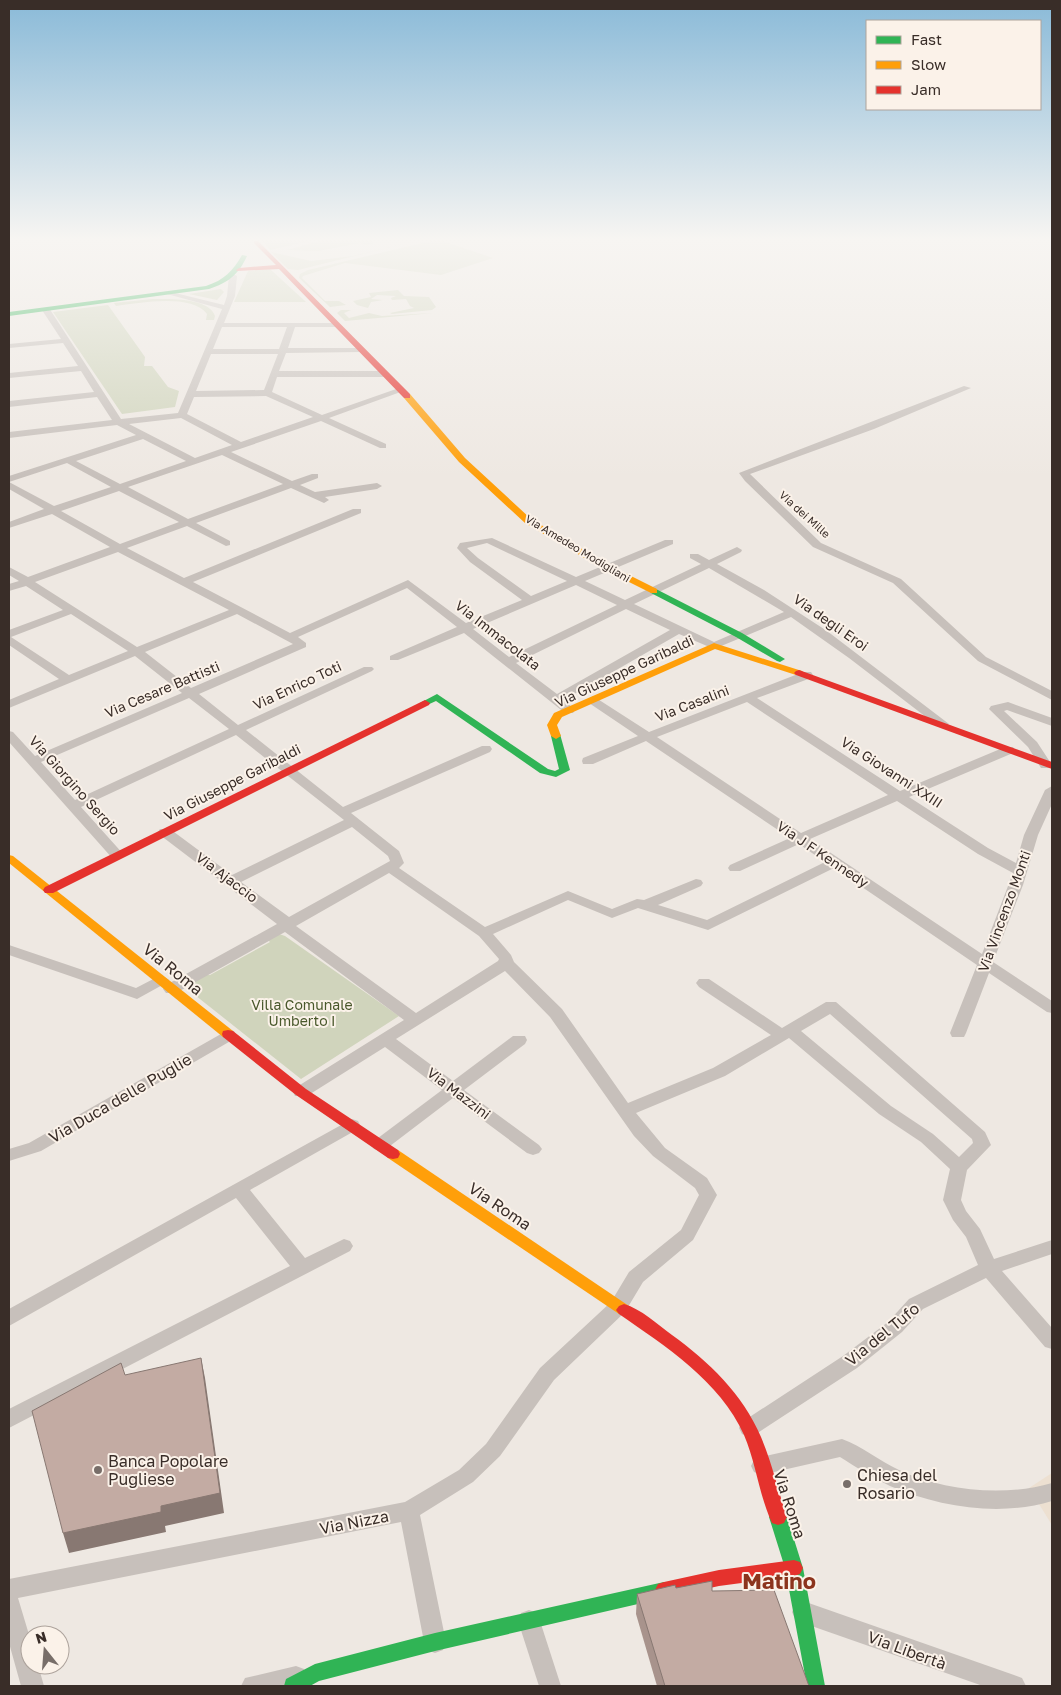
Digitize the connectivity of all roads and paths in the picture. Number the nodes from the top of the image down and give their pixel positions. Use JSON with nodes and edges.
{"nodes":[{"id":1,"x":52,"y":320,"type":"edge"},
{"id":2,"x":220,"y":320,"type":"edge"},
{"id":3,"x":331,"y":320,"type":"edge"},
{"id":4,"x":218,"y":325,"type":"junction"},
{"id":5,"x":336,"y":325,"type":"junction"},
{"id":6,"x":292,"y":326,"type":"junction"},
{"id":7,"x":64,"y":341,"type":"junction"},
{"id":8,"x":9,"y":346,"type":"edge"},
{"id":9,"x":361,"y":350,"type":"junction"},
{"id":10,"x":284,"y":351,"type":"junction"},
{"id":11,"x":208,"y":352,"type":"junction"},
{"id":12,"x":83,"y":368,"type":"junction"},
{"id":13,"x":275,"y":374,"type":"junction"},
{"id":14,"x":385,"y":374,"type":"junction"},
{"id":15,"x":9,"y":376,"type":"edge"},
{"id":16,"x":967,"y":388,"type":"dead end"},
{"id":17,"x":402,"y":390,"type":"junction"},
{"id":18,"x":267,"y":393,"type":"junction"},
{"id":19,"x":100,"y":394,"type":"junction"},
{"id":20,"x":191,"y":394,"type":"junction"},
{"id":21,"x":9,"y":404,"type":"edge"},
{"id":22,"x":182,"y":415,"type":"junction"},
{"id":23,"x":319,"y":417,"type":"junction"},
{"id":24,"x":118,"y":422,"type":"junction"},
{"id":25,"x":9,"y":435,"type":"edge"},
{"id":26,"x":143,"y":436,"type":"junction"},
{"id":27,"x":239,"y":445,"type":"junction"},
{"id":28,"x":383,"y":446,"type":"dead end"},
{"id":29,"x":222,"y":451,"type":"junction"},
{"id":30,"x":68,"y":460,"type":"junction"},
{"id":31,"x":193,"y":460,"type":"junction"},
{"id":32,"x":315,"y":476,"type":"dead end"},
{"id":33,"x":9,"y":479,"type":"edge"},
{"id":34,"x":9,"y":484,"type":"edge"},
{"id":35,"x":292,"y":484,"type":"junction"},
{"id":36,"x":118,"y":486,"type":"junction"},
{"id":37,"x":377,"y":486,"type":"dead end"},
{"id":38,"x":53,"y":509,"type":"junction"},
{"id":39,"x":357,"y":511,"type":"dead end"},
{"id":40,"x":187,"y":522,"type":"junction"},
{"id":41,"x":9,"y":525,"type":"edge"},
{"id":42,"x":670,"y":542,"type":"dead end"},
{"id":43,"x":226,"y":543,"type":"dead end"},
{"id":44,"x":119,"y":548,"type":"junction"},
{"id":45,"x":737,"y":550,"type":"dead end"},
{"id":46,"x":694,"y":556,"type":"dead end"},
{"id":47,"x":709,"y":564,"type":"junction"},
{"id":48,"x":608,"y":568,"type":"junction"},
{"id":49,"x":9,"y":570,"type":"edge"},
{"id":50,"x":576,"y":581,"type":"junction"},
{"id":51,"x":26,"y":582,"type":"junction"},
{"id":52,"x":183,"y":582,"type":"junction"},
{"id":53,"x":9,"y":588,"type":"edge"},
{"id":54,"x":652,"y":592,"type":"junction"},
{"id":55,"x":531,"y":601,"type":"junction"},
{"id":56,"x":625,"y":604,"type":"junction"},
{"id":57,"x":72,"y":610,"type":"junction"},
{"id":58,"x":235,"y":610,"type":"junction"},
{"id":59,"x":792,"y":613,"type":"junction"},
{"id":60,"x":465,"y":628,"type":"junction"},
{"id":61,"x":678,"y":630,"type":"junction"},
{"id":62,"x":9,"y":634,"type":"edge"},
{"id":63,"x":739,"y":635,"type":"junction"},
{"id":64,"x":290,"y":637,"type":"junction"},
{"id":65,"x":9,"y":640,"type":"edge"},
{"id":66,"x":714,"y":646,"type":"junction"},
{"id":67,"x":137,"y":652,"type":"junction"},
{"id":68,"x":394,"y":658,"type":"dead end"},
{"id":69,"x":508,"y":662,"type":"junction"},
{"id":70,"x":368,"y":669,"type":"dead end"},
{"id":71,"x":807,"y":675,"type":"junction"},
{"id":72,"x":68,"y":680,"type":"junction"},
{"id":73,"x":192,"y":693,"type":"junction"},
{"id":74,"x":1052,"y":696,"type":"edge"},
{"id":75,"x":748,"y":698,"type":"junction"},
{"id":76,"x":556,"y":700,"type":"junction"},
{"id":77,"x":593,"y":700,"type":"junction"},
{"id":78,"x":9,"y":704,"type":"edge"},
{"id":79,"x":569,"y":710,"type":"junction"},
{"id":80,"x":1052,"y":722,"type":"edge"},
{"id":81,"x":943,"y":724,"type":"junction"},
{"id":82,"x":238,"y":729,"type":"junction"},
{"id":83,"x":9,"y":735,"type":"edge"},
{"id":84,"x":646,"y":736,"type":"junction"},
{"id":85,"x":486,"y":749,"type":"dead end"},
{"id":86,"x":1009,"y":750,"type":"junction"},
{"id":87,"x":33,"y":761,"type":"junction"},
{"id":88,"x":588,"y":762,"type":"dead end"},
{"id":89,"x":1049,"y":765,"type":"edge"},
{"id":90,"x":290,"y":770,"type":"junction"},
{"id":91,"x":1052,"y":790,"type":"edge"},
{"id":92,"x":901,"y":796,"type":"junction"},
{"id":93,"x":73,"y":806,"type":"junction"},
{"id":94,"x":347,"y":817,"type":"junction"},
{"id":95,"x":165,"y":832,"type":"junction"},
{"id":96,"x":801,"y":839,"type":"junction"},
{"id":97,"x":118,"y":856,"type":"junction"},
{"id":98,"x":9,"y":858,"type":"edge"},
{"id":99,"x":835,"y":862,"type":"junction"},
{"id":100,"x":389,"y":867,"type":"junction"},
{"id":101,"x":735,"y":868,"type":"dead end"},
{"id":102,"x":1020,"y":871,"type":"junction"},
{"id":103,"x":232,"y":881,"type":"junction"},
{"id":104,"x":696,"y":884,"type":"dead end"},
{"id":105,"x":49,"y":890,"type":"junction"},
{"id":106,"x":646,"y":905,"type":"junction"},
{"id":107,"x":285,"y":925,"type":"junction"},
{"id":108,"x":484,"y":933,"type":"junction"},
{"id":109,"x":9,"y":950,"type":"edge"},
{"id":110,"x":985,"y":962,"type":"junction"},
{"id":111,"x":506,"y":963,"type":"junction"},
{"id":112,"x":704,"y":983,"type":"dead end"},
{"id":113,"x":166,"y":985,"type":"junction"},
{"id":114,"x":1052,"y":1008,"type":"edge"},
{"id":115,"x":415,"y":1020,"type":"junction"},
{"id":116,"x":786,"y":1033,"type":"junction"},
{"id":117,"x":958,"y":1033,"type":"dead end"},
{"id":118,"x":228,"y":1035,"type":"junction"},
{"id":119,"x":385,"y":1039,"type":"junction"},
{"id":120,"x":519,"y":1040,"type":"dead end"},
{"id":121,"x":455,"y":1089,"type":"junction"},
{"id":122,"x":301,"y":1092,"type":"junction"},
{"id":123,"x":625,"y":1111,"type":"junction"},
{"id":124,"x":352,"y":1125,"type":"junction"},
{"id":125,"x":380,"y":1145,"type":"junction"},
{"id":126,"x":533,"y":1148,"type":"dead end"},
{"id":127,"x":9,"y":1155,"type":"edge"},
{"id":128,"x":959,"y":1167,"type":"junction"},
{"id":129,"x":239,"y":1189,"type":"junction"},
{"id":130,"x":344,"y":1246,"type":"dead end"},
{"id":131,"x":1052,"y":1247,"type":"edge"},
{"id":132,"x":302,"y":1268,"type":"junction"},
{"id":133,"x":989,"y":1268,"type":"junction"},
{"id":134,"x":618,"y":1307,"type":"junction"},
{"id":135,"x":9,"y":1318,"type":"edge"},
{"id":136,"x":1052,"y":1341,"type":"edge"},
{"id":137,"x":9,"y":1419,"type":"edge"},
{"id":138,"x":749,"y":1428,"type":"junction"},
{"id":139,"x":761,"y":1466,"type":"junction"},
{"id":140,"x":1052,"y":1492,"type":"edge"},
{"id":141,"x":409,"y":1511,"type":"junction"},
{"id":142,"x":794,"y":1568,"type":"junction"},
{"id":143,"x":9,"y":1589,"type":"edge"},
{"id":144,"x":9,"y":1603,"type":"edge"},
{"id":145,"x":801,"y":1611,"type":"junction"},
{"id":146,"x":529,"y":1621,"type":"junction"},
{"id":147,"x":435,"y":1642,"type":"junction"},
{"id":148,"x":316,"y":1673,"type":"junction"},
{"id":149,"x":976,"y":1680,"type":"edge"},
{"id":150,"x":32,"y":1686,"type":"edge"},
{"id":151,"x":253,"y":1686,"type":"edge"},
{"id":152,"x":293,"y":1686,"type":"edge"},
{"id":153,"x":550,"y":1686,"type":"edge"},
{"id":154,"x":816,"y":1686,"type":"edge"},
{"id":155,"x":1014,"y":1686,"type":"edge"}],
"edges":[{"from":1,"to":7,"type":"street"},
{"from":2,"to":4,"type":"street"},
{"from":3,"to":5,"type":"street","name":"Via Amedeo Modigliani"},
{"from":4,"to":6,"type":"street"},
{"from":4,"to":11,"type":"street"},
{"from":5,"to":6,"type":"street"},
{"from":5,"to":9,"type":"street","name":"Via Amedeo Modigliani"},
{"from":6,"to":10,"type":"street"},
{"from":7,"to":8,"type":"street"},
{"from":7,"to":12,"type":"street"},
{"from":9,"to":10,"type":"street"},
{"from":9,"to":14,"type":"street","name":"Via Amedeo Modigliani"},
{"from":10,"to":11,"type":"street"},
{"from":10,"to":13,"type":"street"},
{"from":11,"to":20,"type":"street"},
{"from":12,"to":15,"type":"street"},
{"from":12,"to":19,"type":"street"},
{"from":13,"to":14,"type":"street"},
{"from":13,"to":18,"type":"street"},
{"from":14,"to":17,"type":"street","name":"Via Amedeo Modigliani"},
{"from":16,"to":74,"type":"street","name":"Via dei Mille"},
{"from":17,"to":23,"type":"street"},
{"from":17,"to":48,"type":"street","name":"Via Amedeo Modigliani"},
{"from":18,"to":20,"type":"street"},
{"from":18,"to":23,"type":"street"},
{"from":19,"to":21,"type":"street"},
{"from":19,"to":24,"type":"street"},
{"from":20,"to":22,"type":"street"},
{"from":22,"to":24,"type":"street"},
{"from":22,"to":27,"type":"street"},
{"from":23,"to":27,"type":"street"},
{"from":23,"to":28,"type":"street"},
{"from":24,"to":25,"type":"street"},
{"from":24,"to":26,"type":"street"},
{"from":26,"to":30,"type":"street"},
{"from":26,"to":31,"type":"street"},
{"from":27,"to":29,"type":"street"},
{"from":29,"to":31,"type":"street"},
{"from":29,"to":35,"type":"street"},
{"from":30,"to":33,"type":"street"},
{"from":30,"to":36,"type":"street"},
{"from":31,"to":36,"type":"street"},
{"from":32,"to":35,"type":"street"},
{"from":34,"to":38,"type":"street"},
{"from":35,"to":37,"type":"street"},
{"from":35,"to":40,"type":"street"},
{"from":36,"to":38,"type":"street"},
{"from":36,"to":40,"type":"street"},
{"from":38,"to":41,"type":"street"},
{"from":38,"to":44,"type":"street"},
{"from":39,"to":52,"type":"street"},
{"from":40,"to":43,"type":"street"},
{"from":40,"to":44,"type":"street"},
{"from":42,"to":48,"type":"street"},
{"from":44,"to":51,"type":"street"},
{"from":44,"to":52,"type":"street"},
{"from":45,"to":47,"type":"street"},
{"from":46,"to":47,"type":"street","name":"Via degli Eroi"},
{"from":47,"to":54,"type":"street"},
{"from":47,"to":59,"type":"street","name":"Via degli Eroi"},
{"from":48,"to":50,"type":"street"},
{"from":48,"to":54,"type":"street","name":"Via Amedeo Modigliani"},
{"from":49,"to":51,"type":"street"},
{"from":50,"to":55,"type":"street"},
{"from":50,"to":55,"type":"street"},
{"from":50,"to":56,"type":"street"},
{"from":51,"to":53,"type":"street"},
{"from":51,"to":57,"type":"street"},
{"from":52,"to":58,"type":"street"},
{"from":54,"to":56,"type":"street"},
{"from":54,"to":63,"type":"street","name":"Via Amedeo Modigliani"},
{"from":55,"to":60,"type":"street"},
{"from":56,"to":61,"type":"street"},
{"from":56,"to":69,"type":"street"},
{"from":57,"to":62,"type":"street"},
{"from":57,"to":67,"type":"street"},
{"from":58,"to":64,"type":"street"},
{"from":58,"to":67,"type":"street"},
{"from":59,"to":63,"type":"street"},
{"from":59,"to":81,"type":"street","name":"Via degli Eroi"},
{"from":60,"to":64,"type":"street","name":"Via Immacolata"},
{"from":60,"to":68,"type":"street"},
{"from":60,"to":69,"type":"street","name":"Via Immacolata"},
{"from":61,"to":66,"type":"street"},
{"from":61,"to":76,"type":"street"},
{"from":63,"to":66,"type":"street"},
{"from":63,"to":71,"type":"street","name":"Via Amedeo Modigliani"},
{"from":64,"to":73,"type":"street","name":"Via Cesare Battisti"},
{"from":65,"to":72,"type":"street"},
{"from":66,"to":71,"type":"street","name":"Via Giuseppe Garibaldi"},
{"from":66,"to":77,"type":"street","name":"Via Giuseppe Garibaldi"},
{"from":67,"to":72,"type":"street"},
{"from":67,"to":73,"type":"street"},
{"from":69,"to":76,"type":"street","name":"Via Immacolata"},
{"from":70,"to":82,"type":"street","name":"Via Enrico Toti"},
{"from":71,"to":75,"type":"street","name":"Via Casalini"},
{"from":71,"to":81,"type":"street","name":"Via Giuseppe Garibaldi"},
{"from":72,"to":78,"type":"street"},
{"from":73,"to":82,"type":"street"},
{"from":73,"to":87,"type":"street","name":"Via Cesare Battisti"},
{"from":75,"to":84,"type":"street","name":"Via Casalini"},
{"from":75,"to":92,"type":"street","name":"Via Giovanni XXIII"},
{"from":76,"to":79,"type":"street","name":"Via Immacolata"},
{"from":77,"to":79,"type":"street","name":"Via Giuseppe Garibaldi"},
{"from":77,"to":84,"type":"street","name":"Via J F Kennedy"},
{"from":79,"to":90,"type":"street","name":"Via Giuseppe Garibaldi"},
{"from":80,"to":89,"type":"street"},
{"from":81,"to":86,"type":"street","name":"Via Giuseppe Garibaldi"},
{"from":82,"to":90,"type":"street"},
{"from":82,"to":93,"type":"street","name":"Via Enrico Toti"},
{"from":83,"to":87,"type":"street","name":"Via Giorgino Sergio"},
{"from":84,"to":88,"type":"street","name":"Via Casalini"},
{"from":84,"to":96,"type":"street","name":"Via J F Kennedy"},
{"from":85,"to":94,"type":"street"},
{"from":86,"to":89,"type":"street","name":"Via Giuseppe Garibaldi"},
{"from":86,"to":92,"type":"street"},
{"from":87,"to":93,"type":"street","name":"Via Giorgino Sergio"},
{"from":90,"to":94,"type":"street"},
{"from":90,"to":95,"type":"street","name":"Via Giuseppe Garibaldi"},
{"from":91,"to":102,"type":"street","name":"Via Vincenzo Monti"},
{"from":92,"to":96,"type":"street"},
{"from":92,"to":102,"type":"street","name":"Via Giovanni XXIII"},
{"from":93,"to":97,"type":"street","name":"Via Giorgino Sergio"},
{"from":94,"to":100,"type":"street"},
{"from":94,"to":103,"type":"street"},
{"from":95,"to":97,"type":"street","name":"Via Giuseppe Garibaldi"},
{"from":95,"to":103,"type":"street","name":"Via Ajaccio"},
{"from":96,"to":99,"type":"street","name":"Via J F Kennedy"},
{"from":96,"to":101,"type":"street"},
{"from":97,"to":105,"type":"street","name":"Via Giuseppe Garibaldi"},
{"from":98,"to":105,"type":"street","name":"Via Roma"},
{"from":99,"to":106,"type":"street"},
{"from":99,"to":110,"type":"street","name":"Via J F Kennedy"},
{"from":100,"to":107,"type":"street"},
{"from":100,"to":108,"type":"street"},
{"from":102,"to":110,"type":"street","name":"Via Vincenzo Monti"},
{"from":103,"to":107,"type":"street","name":"Via Ajaccio"},
{"from":104,"to":106,"type":"street"},
{"from":105,"to":113,"type":"street","name":"Via Roma"},
{"from":106,"to":108,"type":"street"},
{"from":107,"to":113,"type":"street"},
{"from":107,"to":115,"type":"street"},
{"from":108,"to":111,"type":"street"},
{"from":109,"to":113,"type":"street"},
{"from":110,"to":114,"type":"street","name":"Via J F Kennedy"},
{"from":110,"to":117,"type":"street","name":"Via Vincenzo Monti"},
{"from":111,"to":115,"type":"street"},
{"from":111,"to":123,"type":"street"},
{"from":112,"to":116,"type":"street"},
{"from":113,"to":118,"type":"street","name":"Via Roma"},
{"from":115,"to":119,"type":"street"},
{"from":116,"to":123,"type":"street"},
{"from":116,"to":128,"type":"street"},
{"from":116,"to":128,"type":"street"},
{"from":118,"to":122,"type":"street","name":"Via Roma"},
{"from":118,"to":127,"type":"street","name":"Via Duca delle Puglie"},
{"from":119,"to":121,"type":"street","name":"Via Mazzini"},
{"from":119,"to":122,"type":"street"},
{"from":120,"to":121,"type":"street"},
{"from":121,"to":125,"type":"street"},
{"from":121,"to":126,"type":"street","name":"Via Mazzini"},
{"from":122,"to":124,"type":"street","name":"Via Roma"},
{"from":123,"to":134,"type":"street","name":"Via Nizza"},
{"from":124,"to":125,"type":"street","name":"Via Roma"},
{"from":124,"to":129,"type":"street"},
{"from":125,"to":134,"type":"street","name":"Via Roma"},
{"from":128,"to":133,"type":"street"},
{"from":129,"to":132,"type":"street"},
{"from":129,"to":135,"type":"street"},
{"from":130,"to":132,"type":"street"},
{"from":131,"to":133,"type":"street","name":"Via del Tufo"},
{"from":132,"to":137,"type":"street"},
{"from":133,"to":136,"type":"street"},
{"from":133,"to":138,"type":"street","name":"Via del Tufo"},
{"from":134,"to":138,"type":"street","name":"Via Roma"},
{"from":134,"to":141,"type":"street","name":"Via Nizza"},
{"from":138,"to":139,"type":"street","name":"Via Roma"},
{"from":139,"to":140,"type":"street"},
{"from":139,"to":142,"type":"street","name":"Via Roma"},
{"from":141,"to":143,"type":"street","name":"Via Nizza"},
{"from":141,"to":147,"type":"street"},
{"from":142,"to":145,"type":"street","name":"Via Roma"},
{"from":142,"to":146,"type":"street"},
{"from":144,"to":150,"type":"street"},
{"from":145,"to":149,"type":"street","name":"Via Libertà"},
{"from":145,"to":154,"type":"street","name":"Via Roma"},
{"from":146,"to":147,"type":"street"},
{"from":146,"to":153,"type":"street"},
{"from":147,"to":148,"type":"street"},
{"from":148,"to":151,"type":"street"},
{"from":148,"to":152,"type":"street"},
{"from":149,"to":155,"type":"street","name":"Via Libertà"}]}
